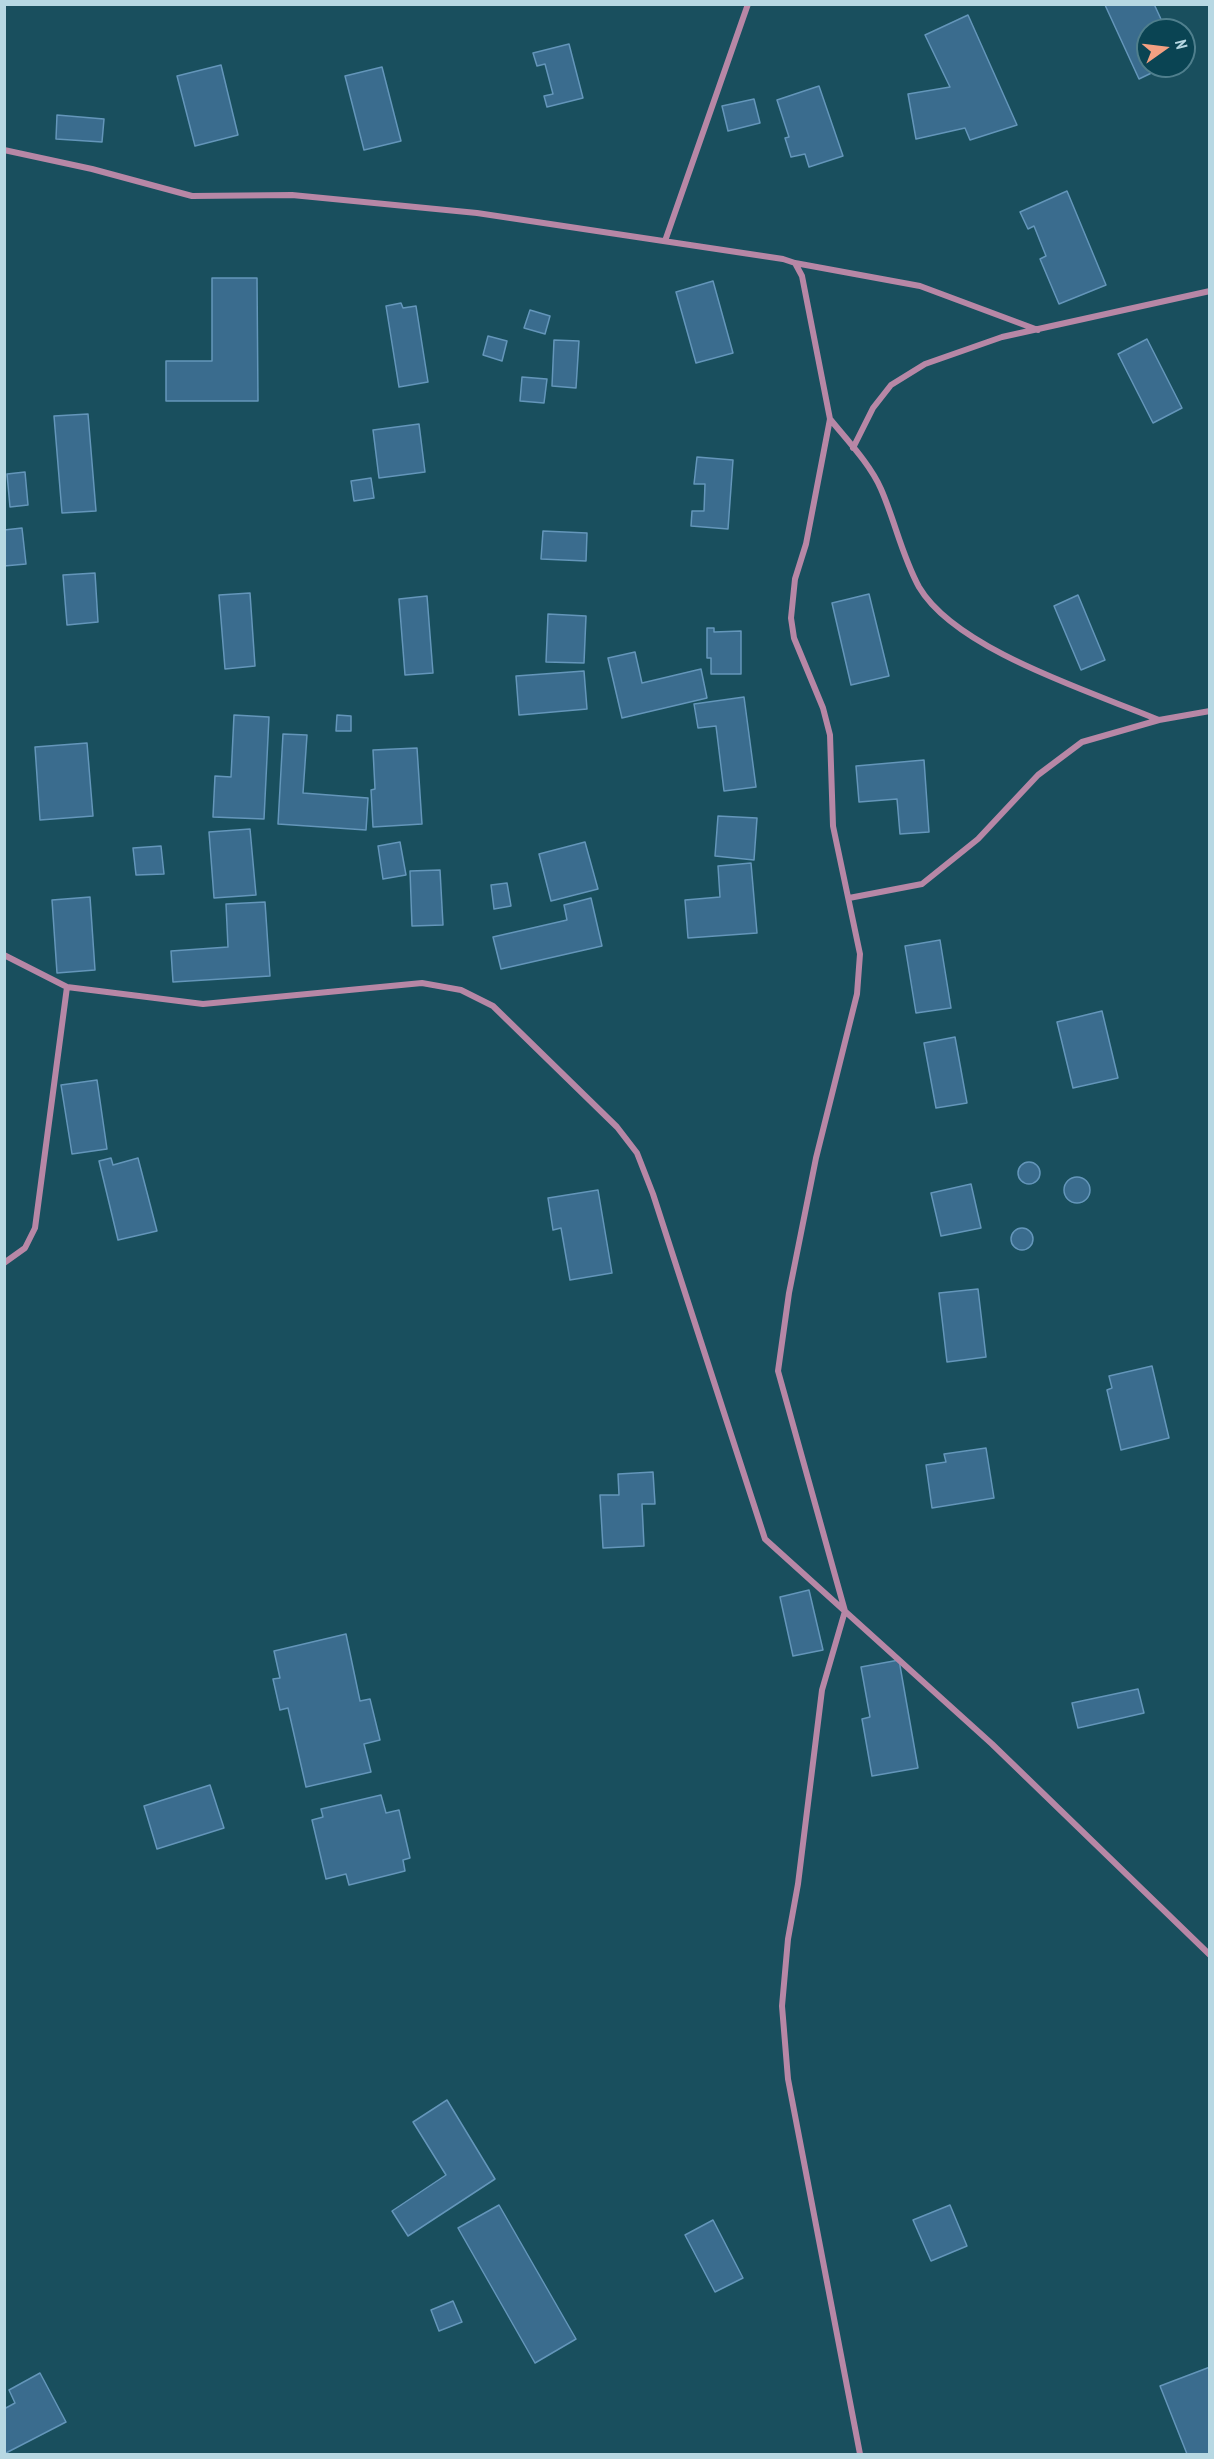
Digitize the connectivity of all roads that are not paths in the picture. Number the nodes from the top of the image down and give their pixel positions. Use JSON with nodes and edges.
{"nodes":[{"id":1,"x":748,"y":4,"type":"edge"},
{"id":2,"x":4,"y":150,"type":"edge"},
{"id":3,"x":665,"y":241,"type":"junction"},
{"id":4,"x":795,"y":263,"type":"junction"},
{"id":5,"x":1209,"y":291,"type":"edge"},
{"id":6,"x":1038,"y":330,"type":"junction"},
{"id":7,"x":830,"y":419,"type":"junction"},
{"id":8,"x":853,"y":448,"type":"junction"},
{"id":9,"x":1209,"y":711,"type":"edge"},
{"id":10,"x":1160,"y":720,"type":"junction"},
{"id":11,"x":849,"y":898,"type":"junction"},
{"id":12,"x":4,"y":955,"type":"edge"},
{"id":13,"x":67,"y":987,"type":"junction"},
{"id":14,"x":4,"y":1263,"type":"edge"},
{"id":15,"x":845,"y":1611,"type":"junction"},
{"id":16,"x":1209,"y":1954,"type":"edge"},
{"id":17,"x":860,"y":2454,"type":"edge"}],
"edges":[{"from":1,"to":3,"type":"street"},
{"from":2,"to":3,"type":"street"},
{"from":3,"to":4,"type":"street"},
{"from":4,"to":6,"type":"street"},
{"from":4,"to":7,"type":"street"},
{"from":5,"to":6,"type":"street"},
{"from":6,"to":8,"type":"street"},
{"from":7,"to":8,"type":"street"},
{"from":7,"to":11,"type":"street"},
{"from":8,"to":10,"type":"street"},
{"from":9,"to":10,"type":"street"},
{"from":10,"to":11,"type":"street"},
{"from":11,"to":15,"type":"street"},
{"from":12,"to":13,"type":"street"},
{"from":13,"to":14,"type":"street"},
{"from":13,"to":15,"type":"street"},
{"from":15,"to":16,"type":"street"},
{"from":15,"to":17,"type":"street"}]}
